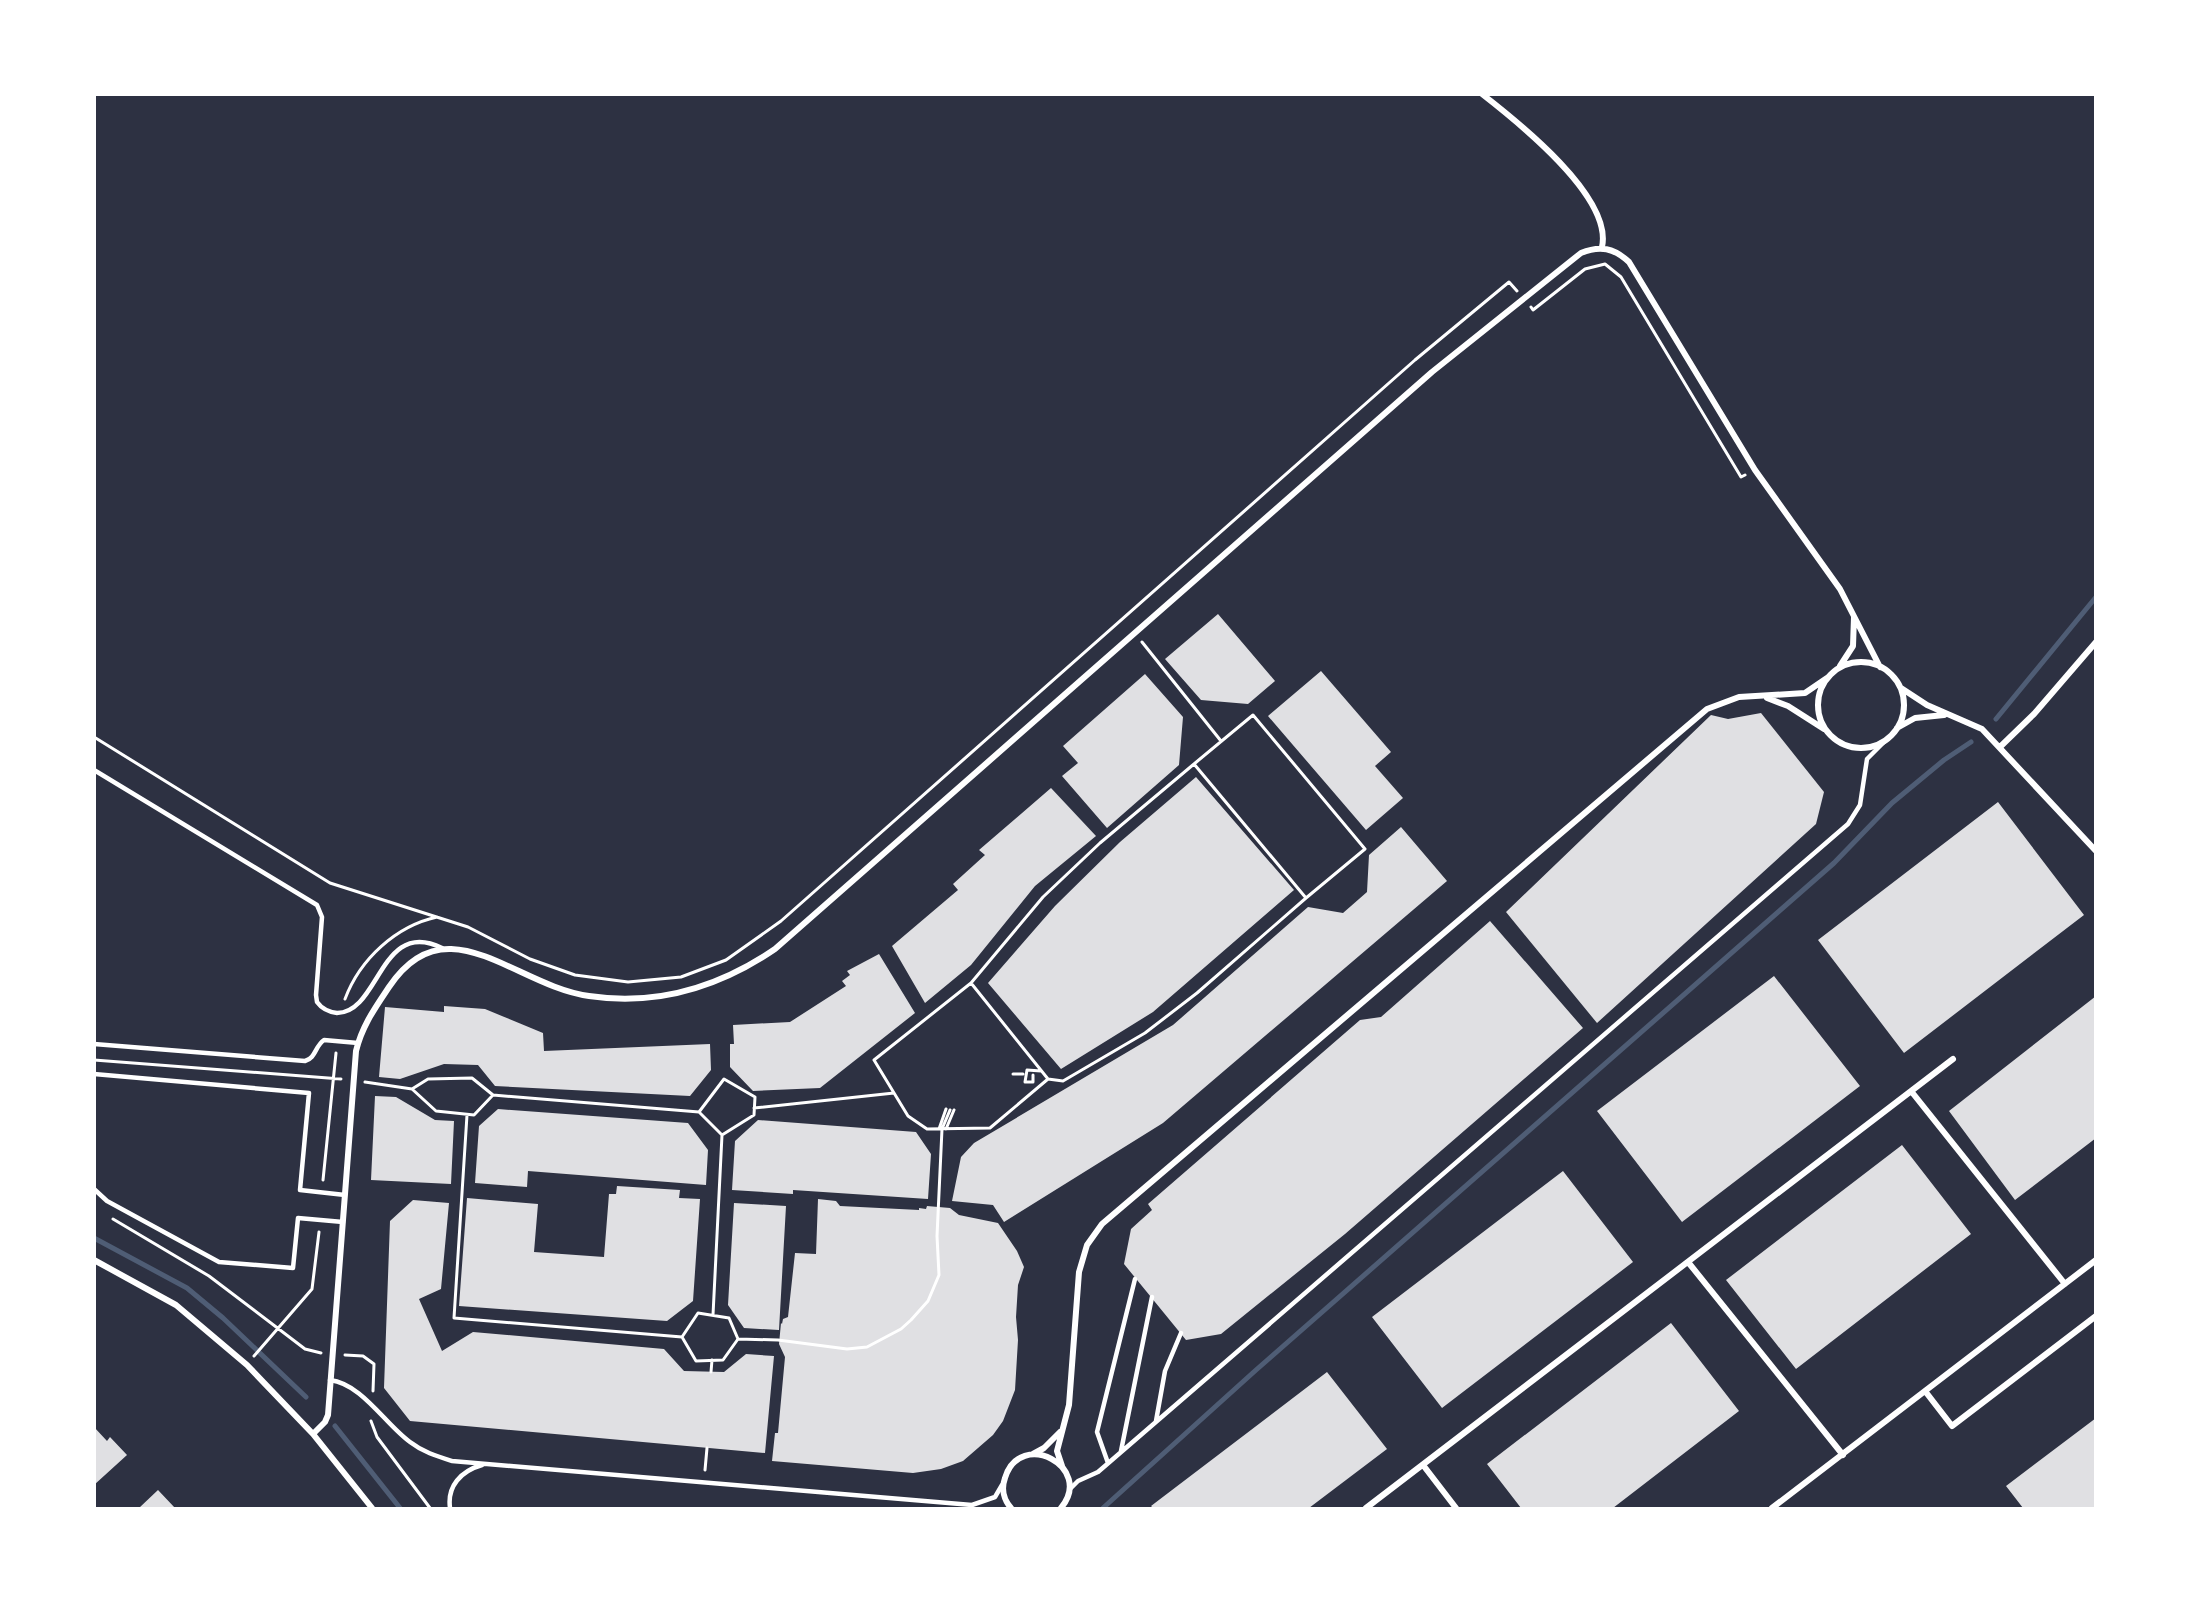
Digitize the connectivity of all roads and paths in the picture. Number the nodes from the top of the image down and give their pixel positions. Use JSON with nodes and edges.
{"nodes":[{"id":1,"x":1482,"y":94,"type":"edge"},
{"id":2,"x":1602,"y":247,"type":"junction"},
{"id":3,"x":1524,"y":298,"type":"junction"},
{"id":4,"x":1755,"y":470,"type":"junction"},
{"id":5,"x":1850,"y":605,"type":"junction"},
{"id":6,"x":1134,"y":633,"type":"junction"},
{"id":7,"x":2096,"y":642,"type":"edge"},
{"id":8,"x":1880,"y":667,"type":"junction"},
{"id":9,"x":1838,"y":669,"type":"junction"},
{"id":10,"x":1827,"y":678,"type":"junction"},
{"id":11,"x":1900,"y":687,"type":"junction"},
{"id":12,"x":1755,"y":696,"type":"junction"},
{"id":13,"x":1953,"y":715,"type":"junction"},
{"id":14,"x":1897,"y":729,"type":"junction"},
{"id":15,"x":1826,"y":730,"type":"junction"},
{"id":16,"x":94,"y":737,"type":"edge"},
{"id":17,"x":1887,"y":739,"type":"junction"},
{"id":18,"x":1221,"y":741,"type":"junction"},
{"id":19,"x":2001,"y":746,"type":"junction"},
{"id":20,"x":1194,"y":764,"type":"junction"},
{"id":21,"x":94,"y":770,"type":"edge"},
{"id":22,"x":2096,"y":851,"type":"edge"},
{"id":23,"x":1306,"y":898,"type":"junction"},
{"id":24,"x":442,"y":948,"type":"junction"},
{"id":25,"x":971,"y":983,"type":"junction"},
{"id":26,"x":358,"y":1043,"type":"junction"},
{"id":27,"x":94,"y":1044,"type":"edge"},
{"id":28,"x":1953,"y":1059,"type":"dead end"},
{"id":29,"x":94,"y":1060,"type":"edge"},
{"id":30,"x":1041,"y":1071,"type":"junction"},
{"id":31,"x":94,"y":1074,"type":"edge"},
{"id":32,"x":1012,"y":1074,"type":"dead end"},
{"id":33,"x":1023,"y":1074,"type":"dead end"},
{"id":34,"x":1033,"y":1075,"type":"dead end"},
{"id":35,"x":1048,"y":1079,"type":"junction"},
{"id":36,"x":354,"y":1080,"type":"junction"},
{"id":37,"x":412,"y":1089,"type":"junction"},
{"id":38,"x":1911,"y":1091,"type":"junction"},
{"id":39,"x":894,"y":1093,"type":"junction"},
{"id":40,"x":493,"y":1095,"type":"junction"},
{"id":41,"x":754,"y":1108,"type":"junction"},
{"id":42,"x":699,"y":1112,"type":"junction"},
{"id":43,"x":467,"y":1115,"type":"junction"},
{"id":44,"x":942,"y":1129,"type":"junction"},
{"id":45,"x":722,"y":1135,"type":"junction"},
{"id":46,"x":94,"y":1189,"type":"edge"},
{"id":47,"x":345,"y":1195,"type":"junction"},
{"id":48,"x":104,"y":1214,"type":"dead end"},
{"id":49,"x":343,"y":1222,"type":"junction"},
{"id":50,"x":94,"y":1260,"type":"edge"},
{"id":51,"x":2096,"y":1260,"type":"edge"},
{"id":52,"x":1688,"y":1262,"type":"junction"},
{"id":53,"x":1135,"y":1279,"type":"dead end"},
{"id":54,"x":2065,"y":1284,"type":"junction"},
{"id":55,"x":1152,"y":1297,"type":"dead end"},
{"id":56,"x":713,"y":1315,"type":"junction"},
{"id":57,"x":2096,"y":1316,"type":"edge"},
{"id":58,"x":1181,"y":1333,"type":"dead end"},
{"id":59,"x":272,"y":1336,"type":"dead end"},
{"id":60,"x":682,"y":1337,"type":"junction"},
{"id":61,"x":738,"y":1339,"type":"junction"},
{"id":62,"x":333,"y":1353,"type":"junction"},
{"id":63,"x":256,"y":1355,"type":"dead end"},
{"id":64,"x":712,"y":1360,"type":"junction"},
{"id":65,"x":711,"y":1372,"type":"dead end"},
{"id":66,"x":330,"y":1380,"type":"junction"},
{"id":67,"x":1925,"y":1391,"type":"junction"},
{"id":68,"x":371,"y":1407,"type":"junction"},
{"id":69,"x":1156,"y":1421,"type":"junction"},
{"id":70,"x":1063,"y":1426,"type":"junction"},
{"id":71,"x":313,"y":1434,"type":"junction"},
{"id":72,"x":707,"y":1448,"type":"dead end"},
{"id":73,"x":1121,"y":1451,"type":"junction"},
{"id":74,"x":1032,"y":1454,"type":"junction"},
{"id":75,"x":1843,"y":1455,"type":"junction"},
{"id":76,"x":1108,"y":1463,"type":"junction"},
{"id":77,"x":484,"y":1464,"type":"junction"},
{"id":78,"x":1062,"y":1466,"type":"junction"},
{"id":79,"x":1423,"y":1466,"type":"junction"},
{"id":80,"x":705,"y":1482,"type":"junction"},
{"id":81,"x":1003,"y":1483,"type":"junction"},
{"id":82,"x":1069,"y":1491,"type":"junction"},
{"id":83,"x":946,"y":1506,"type":"edge"},
{"id":84,"x":372,"y":1509,"type":"edge"},
{"id":85,"x":430,"y":1509,"type":"edge"},
{"id":86,"x":450,"y":1509,"type":"edge"},
{"id":87,"x":1011,"y":1509,"type":"edge"},
{"id":88,"x":1061,"y":1509,"type":"edge"},
{"id":89,"x":1366,"y":1509,"type":"edge"},
{"id":90,"x":1456,"y":1509,"type":"edge"},
{"id":91,"x":1772,"y":1509,"type":"edge"}],
"edges":[{"from":1,"to":2,"type":"street"},
{"from":2,"to":3,"type":"street"},
{"from":2,"to":4,"type":"street"},
{"from":3,"to":4,"type":"path"},
{"from":3,"to":6,"type":"street"},
{"from":3,"to":16,"type":"path"},
{"from":4,"to":5,"type":"street"},
{"from":5,"to":8,"type":"street"},
{"from":5,"to":9,"type":"street"},
{"from":6,"to":18,"type":"path"},
{"from":6,"to":24,"type":"street"},
{"from":7,"to":19,"type":"street"},
{"from":8,"to":9,"type":"street"},
{"from":8,"to":11,"type":"street"},
{"from":9,"to":10,"type":"street"},
{"from":10,"to":12,"type":"street"},
{"from":10,"to":15,"type":"street"},
{"from":11,"to":13,"type":"street"},
{"from":11,"to":14,"type":"street"},
{"from":12,"to":15,"type":"street"},
{"from":12,"to":70,"type":"street"},
{"from":13,"to":14,"type":"street"},
{"from":13,"to":19,"type":"street"},
{"from":14,"to":17,"type":"street"},
{"from":15,"to":17,"type":"street"},
{"from":17,"to":69,"type":"lane"},
{"from":18,"to":20,"type":"path"},
{"from":18,"to":23,"type":"path"},
{"from":19,"to":22,"type":"street"},
{"from":20,"to":23,"type":"path"},
{"from":20,"to":25,"type":"path"},
{"from":21,"to":24,"type":"lane"},
{"from":23,"to":35,"type":"path"},
{"from":24,"to":26,"type":"street"},
{"from":25,"to":30,"type":"path"},
{"from":25,"to":39,"type":"path"},
{"from":26,"to":27,"type":"lane"},
{"from":26,"to":36,"type":"street"},
{"from":28,"to":38,"type":"street"},
{"from":29,"to":36,"type":"path"},
{"from":30,"to":34,"type":"path"},
{"from":30,"to":35,"type":"path"},
{"from":31,"to":47,"type":"lane"},
{"from":32,"to":33,"type":"path"},
{"from":35,"to":44,"type":"path"},
{"from":36,"to":37,"type":"path"},
{"from":36,"to":47,"type":"street"},
{"from":37,"to":40,"type":"path"},
{"from":37,"to":43,"type":"path"},
{"from":38,"to":52,"type":"street"},
{"from":38,"to":54,"type":"street"},
{"from":39,"to":41,"type":"path"},
{"from":39,"to":44,"type":"path"},
{"from":40,"to":42,"type":"path"},
{"from":40,"to":43,"type":"path"},
{"from":41,"to":42,"type":"path"},
{"from":41,"to":45,"type":"path"},
{"from":42,"to":45,"type":"path"},
{"from":43,"to":60,"type":"path"},
{"from":44,"to":44,"type":"path"},
{"from":44,"to":61,"type":"path"},
{"from":45,"to":56,"type":"path"},
{"from":46,"to":49,"type":"lane"},
{"from":47,"to":49,"type":"street"},
{"from":48,"to":62,"type":"path"},
{"from":49,"to":62,"type":"street"},
{"from":50,"to":71,"type":"street"},
{"from":51,"to":54,"type":"street"},
{"from":52,"to":75,"type":"street"},
{"from":52,"to":79,"type":"street"},
{"from":53,"to":76,"type":"lane"},
{"from":54,"to":67,"type":"street"},
{"from":55,"to":73,"type":"lane"},
{"from":56,"to":60,"type":"path"},
{"from":56,"to":61,"type":"path"},
{"from":57,"to":67,"type":"street"},
{"from":58,"to":69,"type":"lane"},
{"from":59,"to":63,"type":"path"},
{"from":60,"to":64,"type":"path"},
{"from":61,"to":64,"type":"path"},
{"from":62,"to":66,"type":"street"},
{"from":62,"to":68,"type":"path"},
{"from":64,"to":65,"type":"path"},
{"from":66,"to":68,"type":"lane"},
{"from":66,"to":71,"type":"street"},
{"from":67,"to":75,"type":"street"},
{"from":68,"to":77,"type":"lane"},
{"from":68,"to":85,"type":"path"},
{"from":69,"to":73,"type":"lane"},
{"from":70,"to":74,"type":"street"},
{"from":70,"to":78,"type":"street"},
{"from":71,"to":84,"type":"street"},
{"from":72,"to":80,"type":"path"},
{"from":73,"to":76,"type":"lane"},
{"from":74,"to":78,"type":"street"},
{"from":74,"to":81,"type":"street"},
{"from":75,"to":91,"type":"street"},
{"from":76,"to":82,"type":"lane"},
{"from":77,"to":80,"type":"lane"},
{"from":77,"to":86,"type":"lane"},
{"from":78,"to":82,"type":"street"},
{"from":79,"to":89,"type":"street"},
{"from":79,"to":90,"type":"street"},
{"from":80,"to":83,"type":"lane"},
{"from":81,"to":83,"type":"lane"},
{"from":81,"to":87,"type":"street"},
{"from":82,"to":88,"type":"street"}]}
